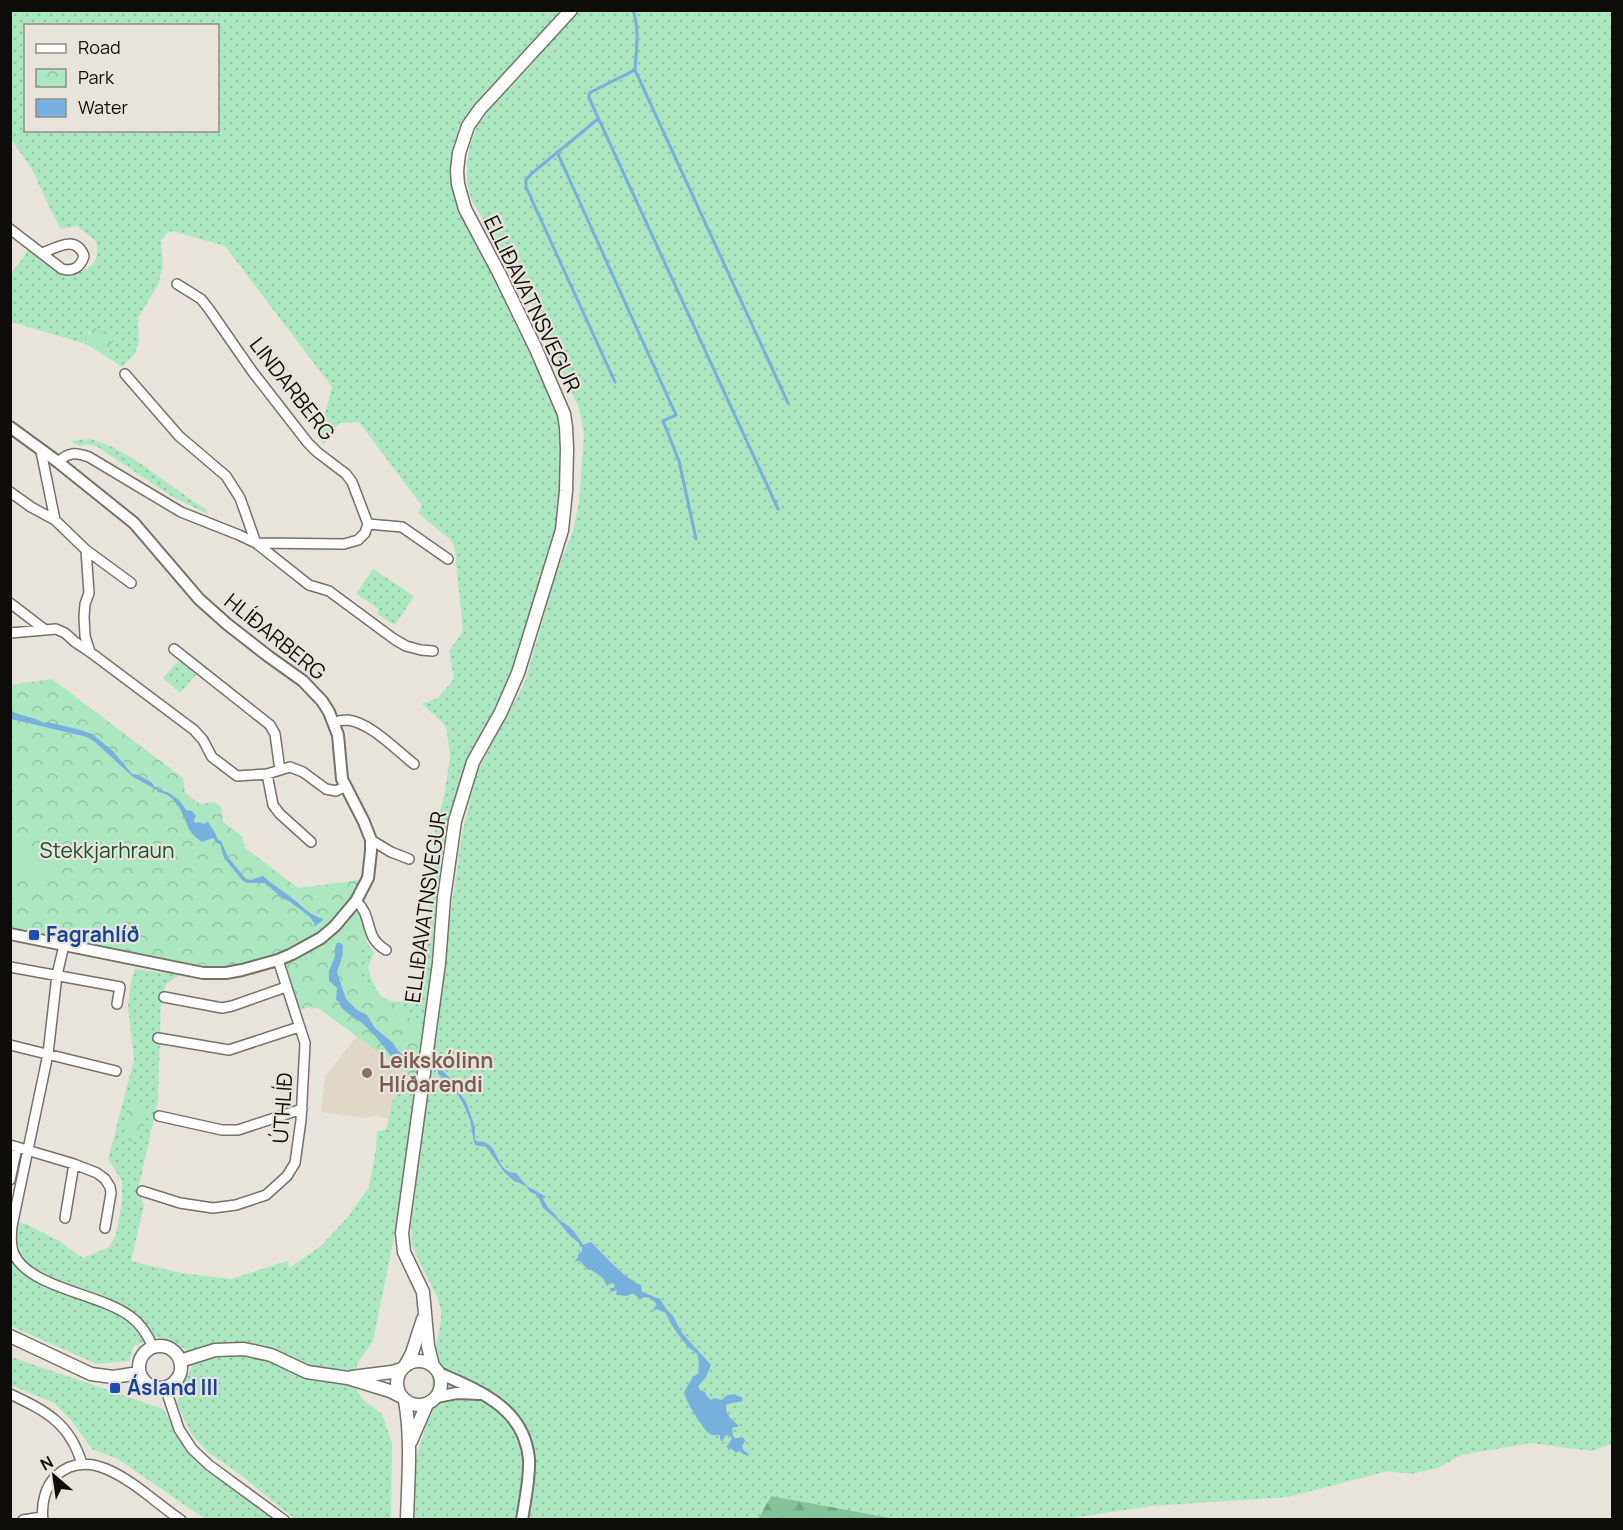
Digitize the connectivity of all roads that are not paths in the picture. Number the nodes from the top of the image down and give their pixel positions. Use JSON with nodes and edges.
{"nodes":[{"id":1,"x":571,"y":10,"type":"edge"},
{"id":2,"x":10,"y":229,"type":"edge"},
{"id":3,"x":43,"y":253,"type":"dead end"},
{"id":4,"x":177,"y":284,"type":"dead end"},
{"id":5,"x":125,"y":374,"type":"dead end"},
{"id":6,"x":10,"y":427,"type":"edge"},
{"id":7,"x":41,"y":451,"type":"junction"},
{"id":8,"x":58,"y":462,"type":"junction"},
{"id":9,"x":10,"y":492,"type":"edge"},
{"id":10,"x":55,"y":520,"type":"junction"},
{"id":11,"x":368,"y":524,"type":"junction"},
{"id":12,"x":256,"y":543,"type":"junction"},
{"id":13,"x":86,"y":550,"type":"junction"},
{"id":14,"x":448,"y":559,"type":"dead end"},
{"id":15,"x":131,"y":583,"type":"dead end"},
{"id":16,"x":10,"y":603,"type":"edge"},
{"id":17,"x":44,"y":629,"type":"junction"},
{"id":18,"x":10,"y":633,"type":"edge"},
{"id":19,"x":174,"y":650,"type":"dead end"},
{"id":20,"x":433,"y":651,"type":"dead end"},
{"id":21,"x":90,"y":652,"type":"junction"},
{"id":22,"x":333,"y":722,"type":"junction"},
{"id":23,"x":414,"y":764,"type":"dead end"},
{"id":24,"x":280,"y":770,"type":"junction"},
{"id":25,"x":267,"y":774,"type":"junction"},
{"id":26,"x":345,"y":786,"type":"junction"},
{"id":27,"x":371,"y":840,"type":"junction"},
{"id":28,"x":311,"y":842,"type":"dead end"},
{"id":29,"x":409,"y":859,"type":"dead end"},
{"id":30,"x":357,"y":902,"type":"junction"},
{"id":31,"x":10,"y":934,"type":"edge"},
{"id":32,"x":64,"y":945,"type":"junction"},
{"id":33,"x":386,"y":950,"type":"dead end"},
{"id":34,"x":278,"y":960,"type":"junction"},
{"id":35,"x":10,"y":967,"type":"edge"},
{"id":36,"x":57,"y":975,"type":"junction"},
{"id":37,"x":286,"y":987,"type":"junction"},
{"id":38,"x":164,"y":997,"type":"dead end"},
{"id":39,"x":117,"y":1004,"type":"dead end"},
{"id":40,"x":299,"y":1027,"type":"junction"},
{"id":41,"x":158,"y":1038,"type":"dead end"},
{"id":42,"x":10,"y":1045,"type":"edge"},
{"id":43,"x":48,"y":1054,"type":"junction"},
{"id":44,"x":116,"y":1071,"type":"dead end"},
{"id":45,"x":302,"y":1109,"type":"junction"},
{"id":46,"x":159,"y":1116,"type":"dead end"},
{"id":47,"x":14,"y":1146,"type":"edge"},
{"id":48,"x":28,"y":1150,"type":"junction"},
{"id":49,"x":74,"y":1164,"type":"junction"},
{"id":50,"x":10,"y":1180,"type":"edge"},
{"id":51,"x":142,"y":1191,"type":"dead end"},
{"id":52,"x":65,"y":1218,"type":"dead end"},
{"id":53,"x":105,"y":1228,"type":"dead end"},
{"id":54,"x":425,"y":1312,"type":"junction"},
{"id":55,"x":10,"y":1336,"type":"edge"},
{"id":56,"x":153,"y":1347,"type":"junction"},
{"id":57,"x":180,"y":1361,"type":"junction"},
{"id":58,"x":404,"y":1367,"type":"junction"},
{"id":59,"x":436,"y":1370,"type":"junction"},
{"id":60,"x":139,"y":1373,"type":"junction"},
{"id":61,"x":348,"y":1378,"type":"junction"},
{"id":62,"x":165,"y":1387,"type":"junction"},
{"id":63,"x":10,"y":1394,"type":"edge"},
{"id":64,"x":484,"y":1395,"type":"junction"},
{"id":65,"x":402,"y":1398,"type":"junction"},
{"id":66,"x":432,"y":1400,"type":"junction"},
{"id":67,"x":409,"y":1448,"type":"junction"},
{"id":68,"x":82,"y":1464,"type":"junction"},
{"id":69,"x":43,"y":1518,"type":"edge"},
{"id":70,"x":23,"y":1520,"type":"edge"},
{"id":71,"x":181,"y":1520,"type":"edge"},
{"id":72,"x":284,"y":1520,"type":"edge"},
{"id":73,"x":407,"y":1520,"type":"edge"},
{"id":74,"x":522,"y":1520,"type":"edge"}],
"edges":[{"from":1,"to":54,"type":"main road","name":"ELLIÐAVATNSVEGUR"},
{"from":2,"to":3,"type":"street"},
{"from":4,"to":11,"type":"street","name":"LINDARBERG"},
{"from":5,"to":12,"type":"street"},
{"from":6,"to":7,"type":"street","name":"HLÍÐARBERG"},
{"from":7,"to":8,"type":"street","name":"HLÍÐARBERG"},
{"from":7,"to":10,"type":"street"},
{"from":8,"to":12,"type":"street"},
{"from":8,"to":22,"type":"street","name":"HLÍÐARBERG"},
{"from":9,"to":10,"type":"street"},
{"from":10,"to":13,"type":"street"},
{"from":11,"to":12,"type":"street"},
{"from":11,"to":14,"type":"street"},
{"from":12,"to":20,"type":"street"},
{"from":13,"to":15,"type":"street"},
{"from":13,"to":21,"type":"street"},
{"from":16,"to":17,"type":"street"},
{"from":17,"to":18,"type":"street"},
{"from":17,"to":21,"type":"street"},
{"from":19,"to":24,"type":"street"},
{"from":21,"to":25,"type":"street"},
{"from":22,"to":23,"type":"street"},
{"from":22,"to":26,"type":"street","name":"HLÍÐARBERG"},
{"from":24,"to":25,"type":"street"},
{"from":24,"to":26,"type":"street"},
{"from":25,"to":28,"type":"street"},
{"from":26,"to":27,"type":"street","name":"HLÍÐARBERG"},
{"from":27,"to":29,"type":"street"},
{"from":27,"to":30,"type":"street","name":"HLÍÐARBERG"},
{"from":30,"to":33,"type":"street"},
{"from":30,"to":34,"type":"street","name":"HLÍÐARBERG"},
{"from":31,"to":32,"type":"street","name":"HLÍÐARBERG"},
{"from":32,"to":34,"type":"street","name":"HLÍÐARBERG"},
{"from":32,"to":36,"type":"street"},
{"from":34,"to":37,"type":"street","name":"ÚTHLÍÐ"},
{"from":35,"to":36,"type":"street"},
{"from":36,"to":39,"type":"street"},
{"from":36,"to":43,"type":"street"},
{"from":37,"to":38,"type":"street"},
{"from":37,"to":40,"type":"street","name":"ÚTHLÍÐ"},
{"from":40,"to":41,"type":"street"},
{"from":40,"to":45,"type":"street","name":"ÚTHLÍÐ"},
{"from":42,"to":43,"type":"street"},
{"from":43,"to":44,"type":"street"},
{"from":43,"to":48,"type":"street"},
{"from":45,"to":46,"type":"street"},
{"from":45,"to":51,"type":"street","name":"ÚTHLÍÐ"},
{"from":47,"to":48,"type":"street"},
{"from":47,"to":50,"type":"street"},
{"from":48,"to":49,"type":"street"},
{"from":48,"to":56,"type":"street"},
{"from":49,"to":52,"type":"street"},
{"from":49,"to":53,"type":"street"},
{"from":54,"to":58,"type":"main road","name":"ELLIÐAVATNSVEGUR"},
{"from":54,"to":59,"type":"main road","name":"ELLIÐAVATNSVEGUR"},
{"from":55,"to":60,"type":"main road"},
{"from":56,"to":57,"type":"main road"},
{"from":56,"to":60,"type":"main road"},
{"from":57,"to":61,"type":"main road"},
{"from":57,"to":62,"type":"main road"},
{"from":58,"to":59,"type":"main road"},
{"from":58,"to":61,"type":"main road"},
{"from":58,"to":65,"type":"main road"},
{"from":59,"to":64,"type":"street"},
{"from":59,"to":66,"type":"main road"},
{"from":60,"to":62,"type":"main road"},
{"from":61,"to":65,"type":"main road"},
{"from":62,"to":72,"type":"street"},
{"from":63,"to":68,"type":"street"},
{"from":64,"to":66,"type":"street"},
{"from":64,"to":74,"type":"street"},
{"from":65,"to":66,"type":"main road"},
{"from":65,"to":67,"type":"main road"},
{"from":66,"to":67,"type":"main road"},
{"from":67,"to":73,"type":"main road"},
{"from":68,"to":69,"type":"street"},
{"from":68,"to":71,"type":"street"},
{"from":69,"to":70,"type":"street"}]}
